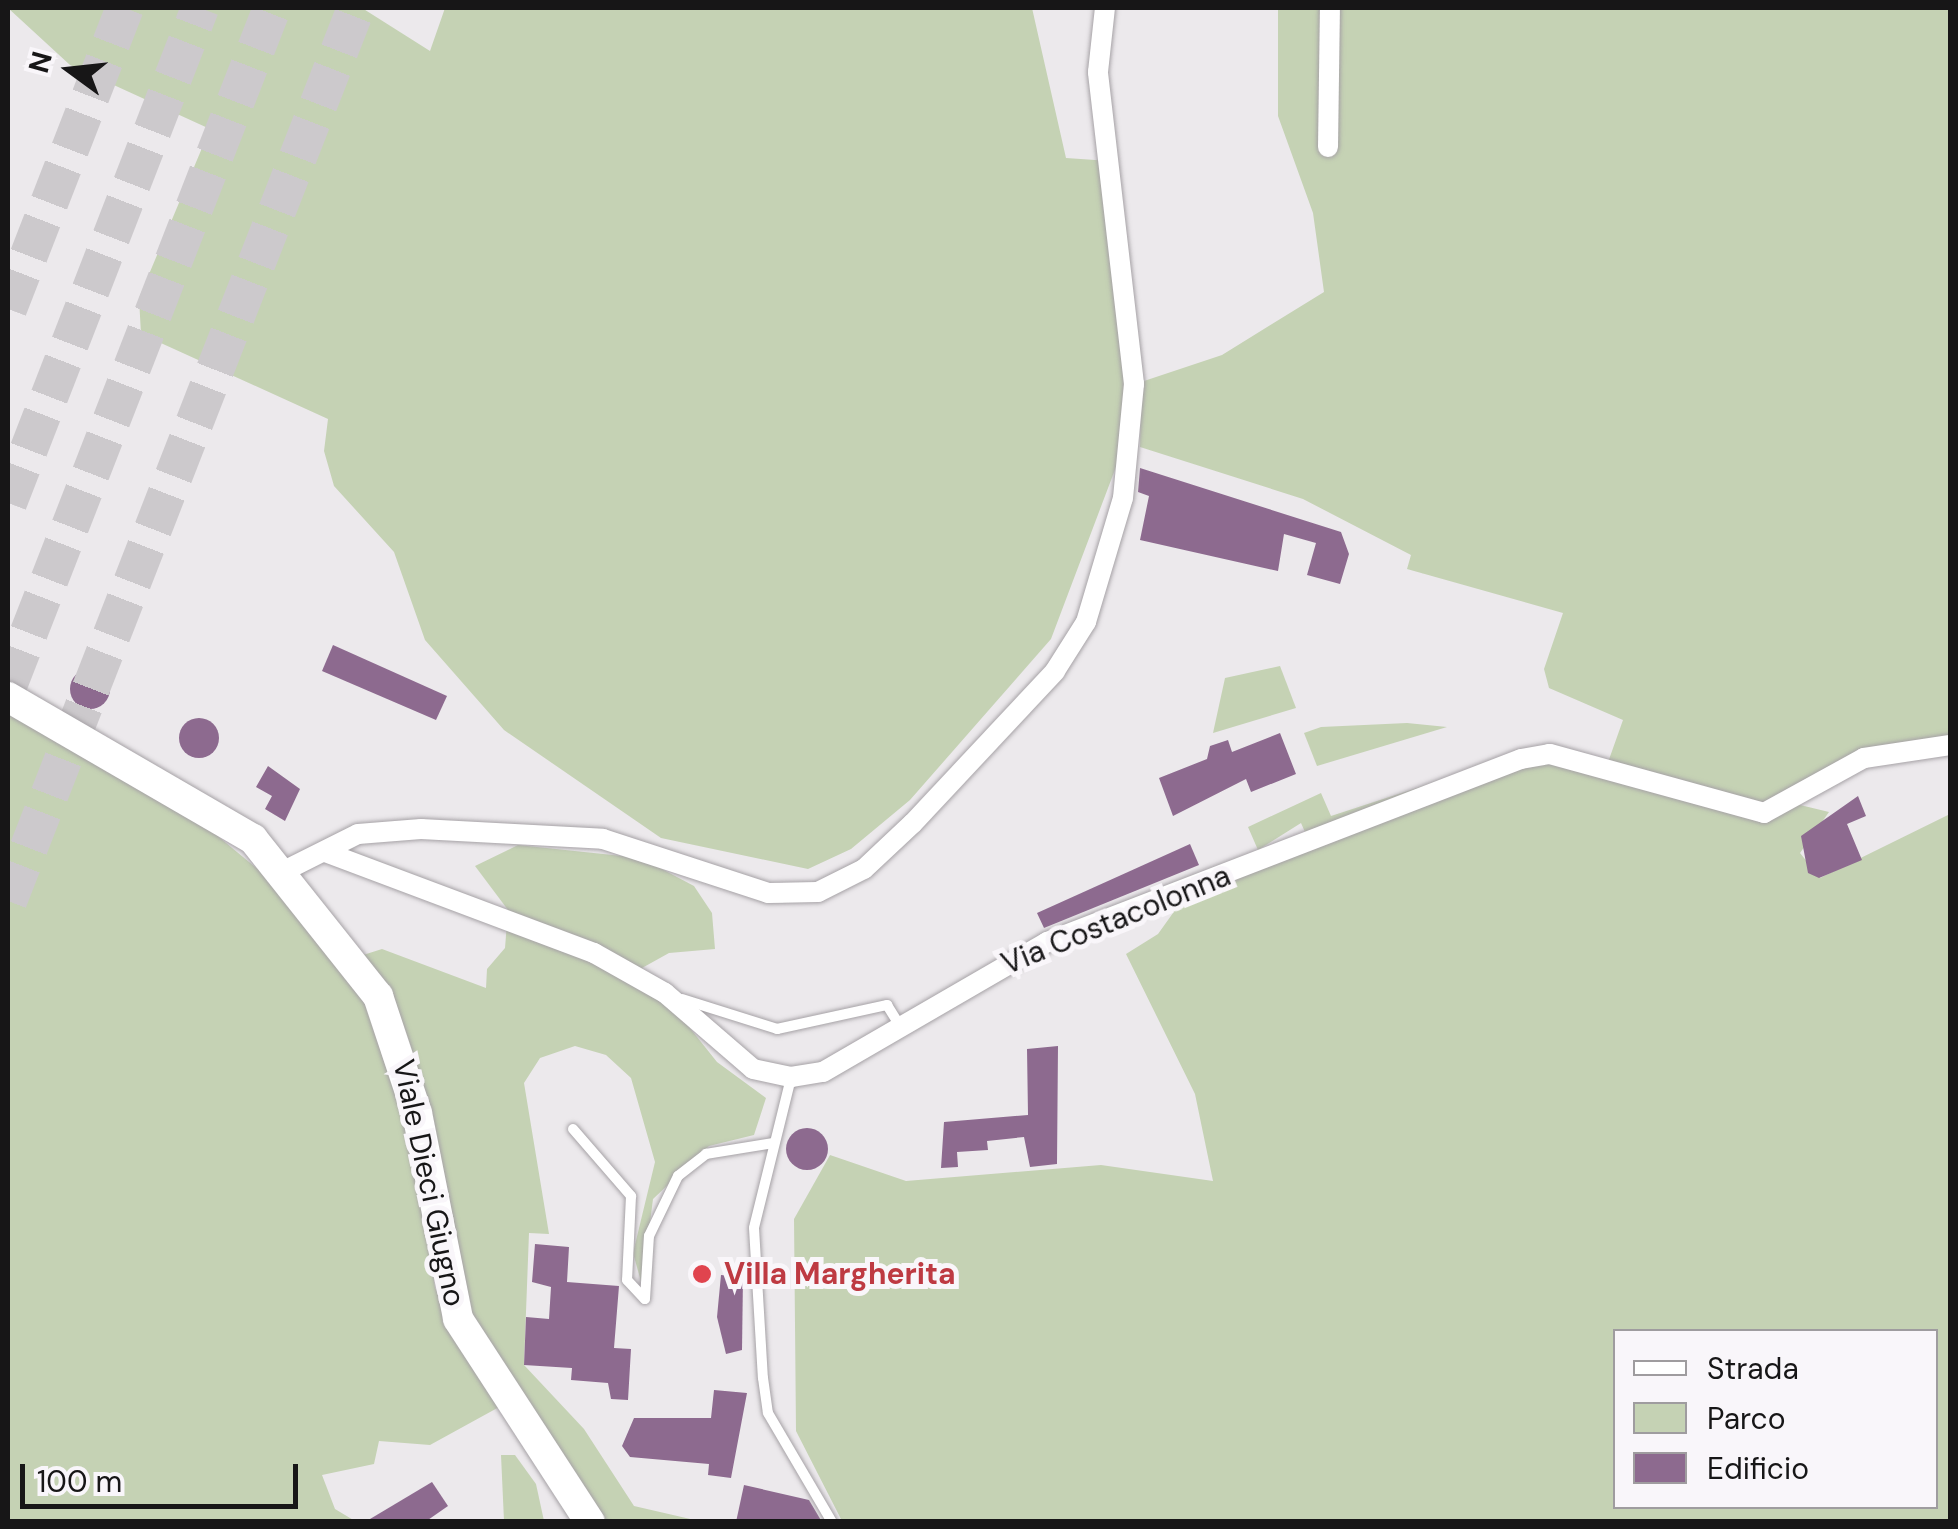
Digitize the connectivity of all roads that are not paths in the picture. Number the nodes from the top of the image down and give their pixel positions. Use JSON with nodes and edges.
{"nodes":[{"id":1,"x":1105,"y":8,"type":"edge"},
{"id":2,"x":1330,"y":8,"type":"edge"},
{"id":3,"x":1328,"y":147,"type":"dead end"},
{"id":4,"x":8,"y":697,"type":"edge"},
{"id":5,"x":1950,"y":745,"type":"edge"},
{"id":6,"x":325,"y":852,"type":"junction"},
{"id":7,"x":286,"y":870,"type":"junction"},
{"id":8,"x":665,"y":993,"type":"junction"},
{"id":9,"x":902,"y":1028,"type":"junction"},
{"id":10,"x":791,"y":1076,"type":"junction"},
{"id":11,"x":573,"y":1129,"type":"dead end"},
{"id":12,"x":773,"y":1143,"type":"junction"},
{"id":13,"x":590,"y":1522,"type":"edge"},
{"id":14,"x":832,"y":1522,"type":"edge"}],
"edges":[{"from":1,"to":6,"type":"street"},
{"from":2,"to":3,"type":"street"},
{"from":4,"to":7,"type":"main road","name":"Viale Dieci Giugno"},
{"from":5,"to":9,"type":"street","name":"Via Costacolonna"},
{"from":6,"to":7,"type":"street"},
{"from":6,"to":8,"type":"street"},
{"from":7,"to":13,"type":"main road","name":"Viale Dieci Giugno"},
{"from":8,"to":9,"type":"lane"},
{"from":8,"to":10,"type":"street"},
{"from":9,"to":10,"type":"street","name":"Via Costacolonna"},
{"from":10,"to":12,"type":"lane"},
{"from":11,"to":12,"type":"lane"},
{"from":12,"to":14,"type":"lane"}]}
